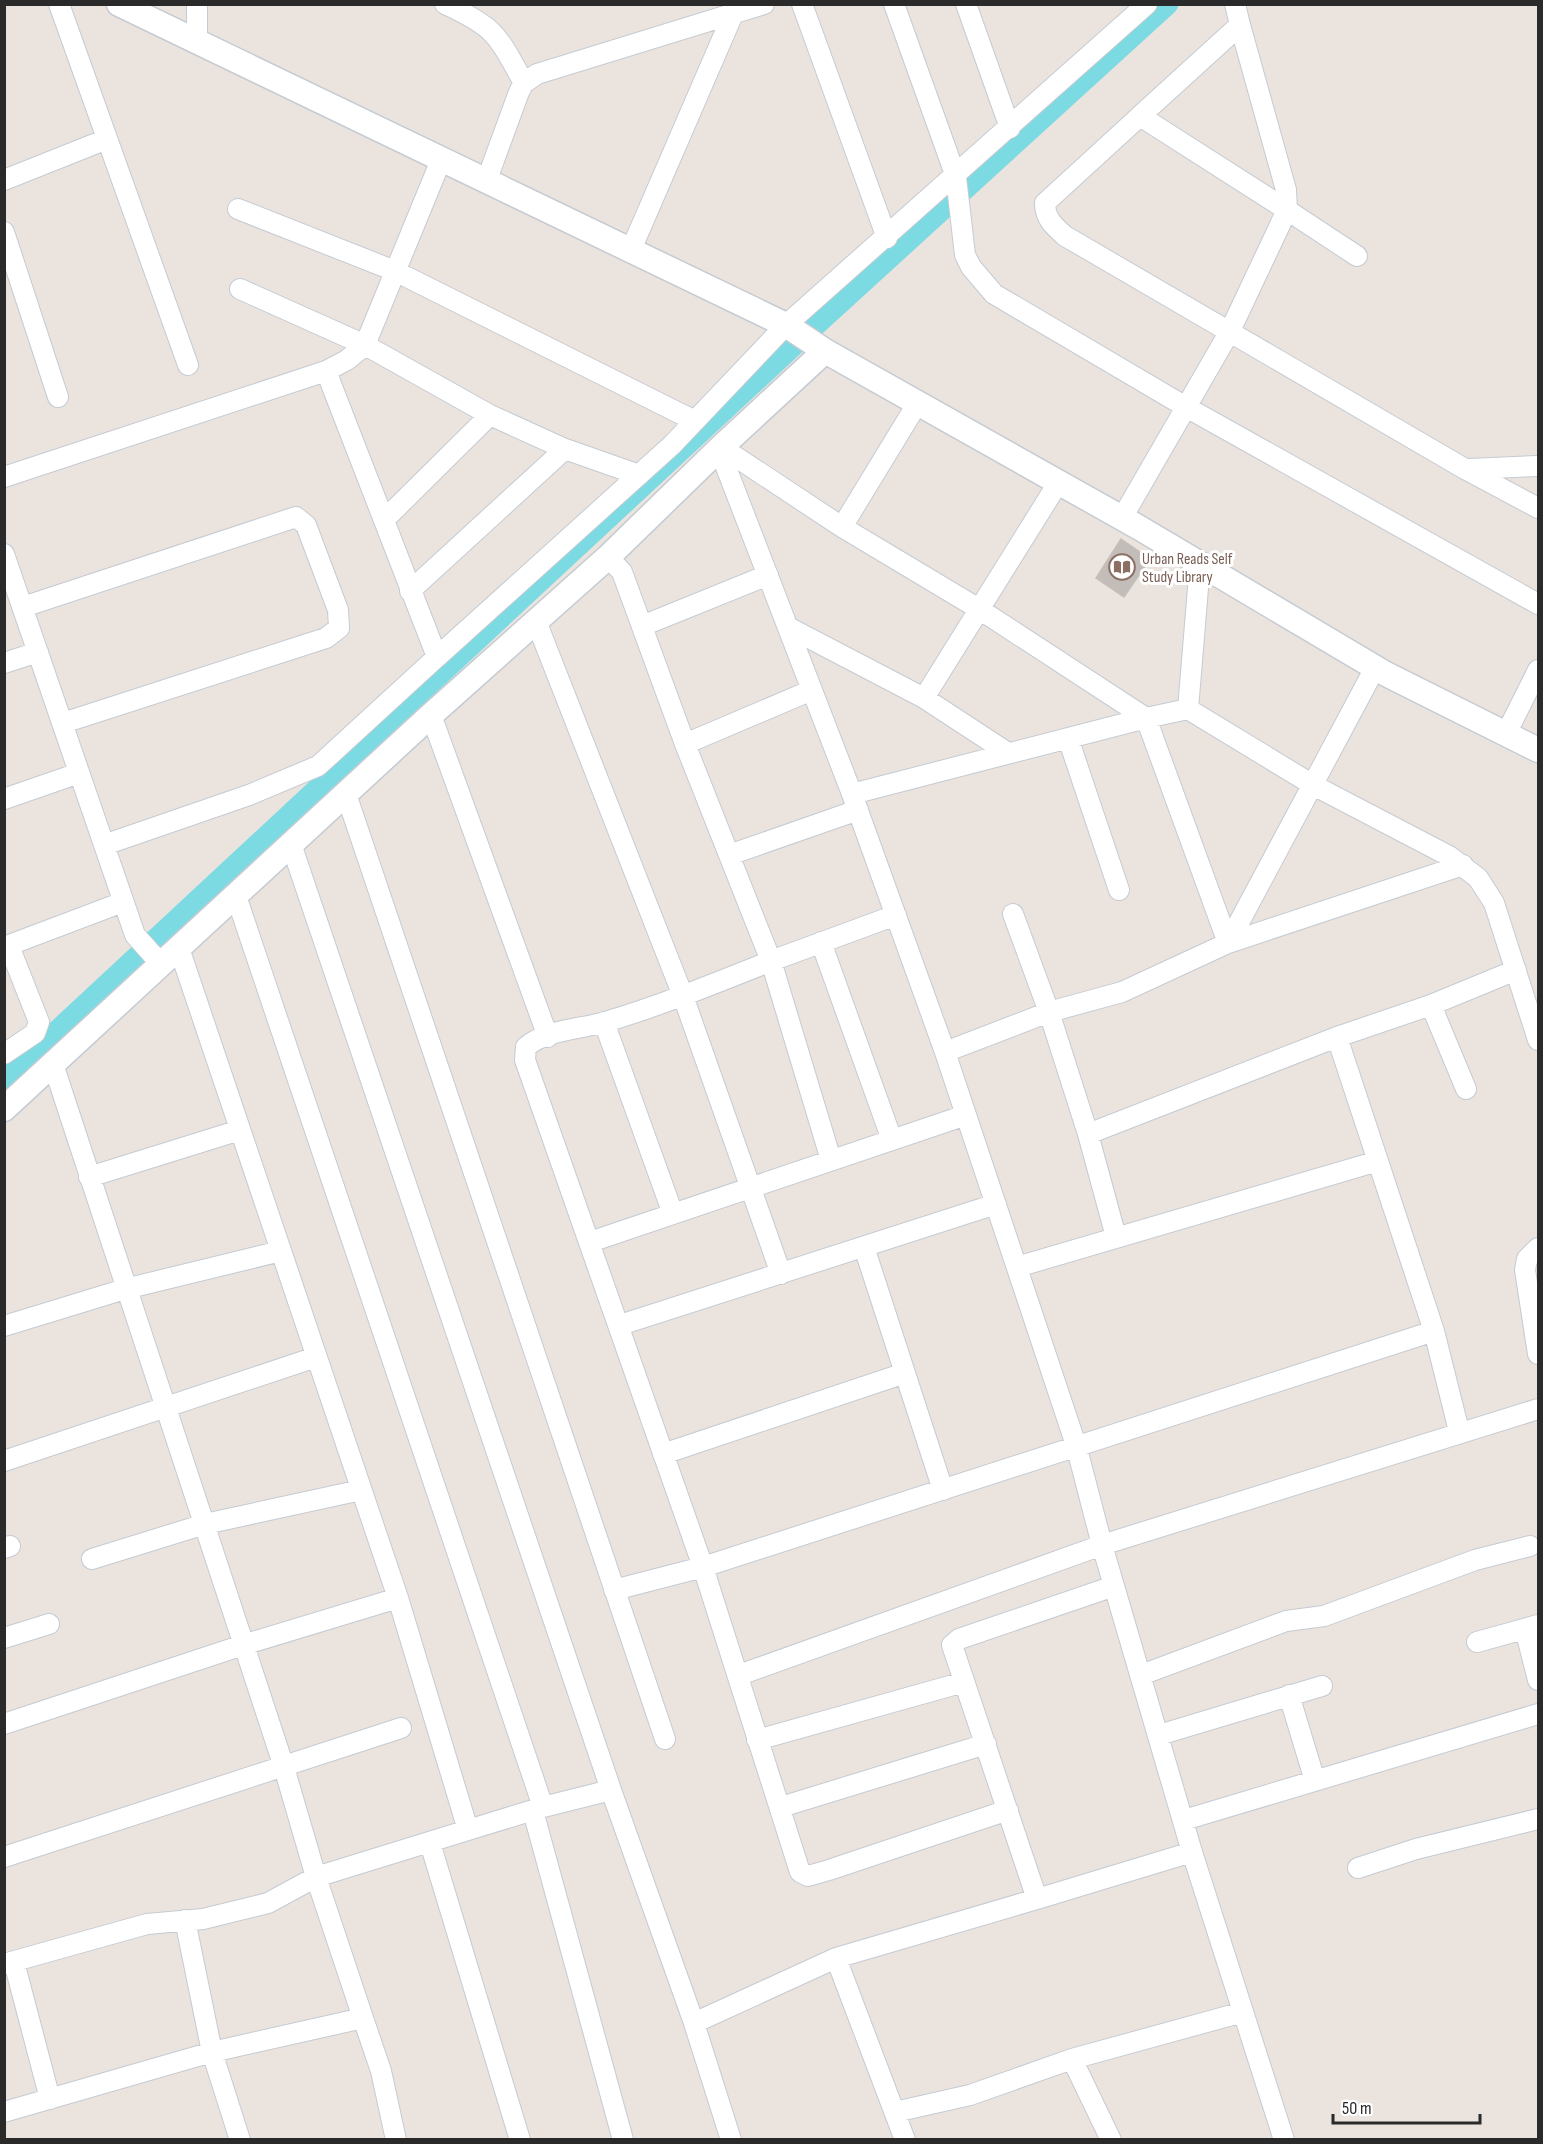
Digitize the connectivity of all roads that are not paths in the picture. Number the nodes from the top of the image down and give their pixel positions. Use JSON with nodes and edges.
{"nodes":[{"id":1,"x":59,"y":4,"type":"edge"},
{"id":2,"x":119,"y":4,"type":"edge"},
{"id":3,"x":197,"y":4,"type":"edge"},
{"id":4,"x":445,"y":4,"type":"edge"},
{"id":5,"x":764,"y":4,"type":"edge"},
{"id":6,"x":802,"y":4,"type":"edge"},
{"id":7,"x":894,"y":4,"type":"edge"},
{"id":8,"x":966,"y":4,"type":"edge"},
{"id":9,"x":1147,"y":4,"type":"edge"},
{"id":10,"x":1235,"y":4,"type":"edge"},
{"id":11,"x":733,"y":14,"type":"junction"},
{"id":12,"x":1240,"y":25,"type":"junction"},
{"id":13,"x":196,"y":41,"type":"junction"},
{"id":14,"x":524,"y":83,"type":"junction"},
{"id":15,"x":1140,"y":116,"type":"junction"},
{"id":16,"x":1011,"y":128,"type":"junction"},
{"id":17,"x":107,"y":138,"type":"junction"},
{"id":18,"x":441,"y":160,"type":"junction"},
{"id":19,"x":956,"y":177,"type":"junction"},
{"id":20,"x":4,"y":180,"type":"edge"},
{"id":21,"x":486,"y":182,"type":"junction"},
{"id":22,"x":238,"y":209,"type":"dead end"},
{"id":23,"x":1287,"y":210,"type":"junction"},
{"id":24,"x":4,"y":232,"type":"edge"},
{"id":25,"x":886,"y":238,"type":"junction"},
{"id":26,"x":630,"y":252,"type":"junction"},
{"id":27,"x":1357,"y":256,"type":"dead end"},
{"id":28,"x":395,"y":272,"type":"junction"},
{"id":29,"x":240,"y":289,"type":"dead end"},
{"id":30,"x":789,"y":327,"type":"junction"},
{"id":31,"x":1230,"y":331,"type":"junction"},
{"id":32,"x":365,"y":345,"type":"junction"},
{"id":33,"x":824,"y":350,"type":"junction"},
{"id":34,"x":188,"y":365,"type":"dead end"},
{"id":35,"x":326,"y":371,"type":"junction"},
{"id":36,"x":58,"y":398,"type":"dead end"},
{"id":37,"x":917,"y":404,"type":"junction"},
{"id":38,"x":1186,"y":407,"type":"junction"},
{"id":39,"x":490,"y":415,"type":"junction"},
{"id":40,"x":695,"y":421,"type":"junction"},
{"id":41,"x":720,"y":448,"type":"junction"},
{"id":42,"x":565,"y":449,"type":"junction"},
{"id":43,"x":1539,"y":466,"type":"edge"},
{"id":44,"x":1465,"y":469,"type":"junction"},
{"id":45,"x":639,"y":475,"type":"junction"},
{"id":46,"x":4,"y":477,"type":"edge"},
{"id":47,"x":1058,"y":483,"type":"junction"},
{"id":48,"x":1539,"y":508,"type":"edge"},
{"id":49,"x":1122,"y":518,"type":"junction"},
{"id":50,"x":384,"y":520,"type":"junction"},
{"id":51,"x":842,"y":527,"type":"junction"},
{"id":52,"x":4,"y":554,"type":"edge"},
{"id":53,"x":608,"y":556,"type":"junction"},
{"id":54,"x":1200,"y":564,"type":"junction"},
{"id":55,"x":768,"y":575,"type":"junction"},
{"id":56,"x":410,"y":591,"type":"junction"},
{"id":57,"x":1539,"y":603,"type":"edge"},
{"id":58,"x":23,"y":607,"type":"junction"},
{"id":59,"x":979,"y":609,"type":"junction"},
{"id":60,"x":536,"y":621,"type":"junction"},
{"id":61,"x":642,"y":626,"type":"junction"},
{"id":62,"x":788,"y":627,"type":"junction"},
{"id":63,"x":38,"y":652,"type":"junction"},
{"id":64,"x":437,"y":657,"type":"junction"},
{"id":65,"x":4,"y":663,"type":"edge"},
{"id":66,"x":1376,"y":668,"type":"junction"},
{"id":67,"x":1539,"y":670,"type":"edge"},
{"id":68,"x":812,"y":690,"type":"junction"},
{"id":69,"x":924,"y":698,"type":"junction"},
{"id":70,"x":1188,"y":709,"type":"junction"},
{"id":71,"x":431,"y":715,"type":"junction"},
{"id":72,"x":1146,"y":718,"type":"junction"},
{"id":73,"x":63,"y":723,"type":"junction"},
{"id":74,"x":1506,"y":734,"type":"junction"},
{"id":75,"x":1068,"y":738,"type":"junction"},
{"id":76,"x":685,"y":744,"type":"junction"},
{"id":77,"x":1539,"y":750,"type":"edge"},
{"id":78,"x":1008,"y":753,"type":"junction"},
{"id":79,"x":80,"y":773,"type":"junction"},
{"id":80,"x":1313,"y":785,"type":"junction"},
{"id":81,"x":345,"y":794,"type":"junction"},
{"id":82,"x":4,"y":799,"type":"edge"},
{"id":83,"x":855,"y":802,"type":"junction"},
{"id":84,"x":291,"y":844,"type":"junction"},
{"id":85,"x":104,"y":845,"type":"junction"},
{"id":86,"x":729,"y":855,"type":"junction"},
{"id":87,"x":1463,"y":865,"type":"junction"},
{"id":88,"x":1119,"y":890,"type":"dead end"},
{"id":89,"x":236,"y":896,"type":"junction"},
{"id":90,"x":123,"y":902,"type":"junction"},
{"id":91,"x":1013,"y":914,"type":"dead end"},
{"id":92,"x":896,"y":915,"type":"junction"},
{"id":93,"x":821,"y":942,"type":"junction"},
{"id":94,"x":1228,"y":943,"type":"junction"},
{"id":95,"x":7,"y":946,"type":"edge"},
{"id":96,"x":179,"y":948,"type":"junction"},
{"id":97,"x":156,"y":960,"type":"junction"},
{"id":98,"x":771,"y":960,"type":"junction"},
{"id":99,"x":1516,"y":970,"type":"junction"},
{"id":100,"x":683,"y":996,"type":"junction"},
{"id":101,"x":1431,"y":1005,"type":"junction"},
{"id":102,"x":1049,"y":1012,"type":"junction"},
{"id":103,"x":604,"y":1022,"type":"junction"},
{"id":104,"x":548,"y":1037,"type":"junction"},
{"id":105,"x":1337,"y":1037,"type":"junction"},
{"id":106,"x":1539,"y":1040,"type":"edge"},
{"id":107,"x":6,"y":1050,"type":"edge"},
{"id":108,"x":945,"y":1052,"type":"junction"},
{"id":109,"x":53,"y":1064,"type":"junction"},
{"id":110,"x":1466,"y":1089,"type":"dead end"},
{"id":111,"x":4,"y":1109,"type":"edge"},
{"id":112,"x":966,"y":1115,"type":"junction"},
{"id":113,"x":240,"y":1130,"type":"junction"},
{"id":114,"x":1088,"y":1134,"type":"junction"},
{"id":115,"x":892,"y":1140,"type":"junction"},
{"id":116,"x":831,"y":1160,"type":"junction"},
{"id":117,"x":1378,"y":1161,"type":"junction"},
{"id":118,"x":89,"y":1177,"type":"junction"},
{"id":119,"x":751,"y":1188,"type":"junction"},
{"id":120,"x":996,"y":1204,"type":"junction"},
{"id":121,"x":673,"y":1214,"type":"junction"},
{"id":122,"x":1116,"y":1237,"type":"junction"},
{"id":123,"x":590,"y":1242,"type":"junction"},
{"id":124,"x":864,"y":1247,"type":"junction"},
{"id":125,"x":1539,"y":1248,"type":"edge"},
{"id":126,"x":281,"y":1251,"type":"junction"},
{"id":127,"x":1017,"y":1267,"type":"junction"},
{"id":128,"x":781,"y":1274,"type":"junction"},
{"id":129,"x":125,"y":1289,"type":"junction"},
{"id":130,"x":620,"y":1325,"type":"junction"},
{"id":131,"x":4,"y":1326,"type":"edge"},
{"id":132,"x":1434,"y":1331,"type":"junction"},
{"id":133,"x":1539,"y":1354,"type":"edge"},
{"id":134,"x":316,"y":1357,"type":"junction"},
{"id":135,"x":905,"y":1373,"type":"junction"},
{"id":136,"x":164,"y":1407,"type":"junction"},
{"id":137,"x":1539,"y":1409,"type":"edge"},
{"id":138,"x":1459,"y":1431,"type":"junction"},
{"id":139,"x":1076,"y":1446,"type":"junction"},
{"id":140,"x":663,"y":1454,"type":"junction"},
{"id":141,"x":4,"y":1461,"type":"edge"},
{"id":142,"x":361,"y":1490,"type":"junction"},
{"id":143,"x":943,"y":1491,"type":"junction"},
{"id":144,"x":204,"y":1524,"type":"junction"},
{"id":145,"x":1102,"y":1545,"type":"junction"},
{"id":146,"x":1530,"y":1546,"type":"dead end"},
{"id":147,"x":92,"y":1559,"type":"dead end"},
{"id":148,"x":703,"y":1567,"type":"junction"},
{"id":149,"x":1114,"y":1586,"type":"junction"},
{"id":150,"x":614,"y":1590,"type":"junction"},
{"id":151,"x":398,"y":1598,"type":"junction"},
{"id":152,"x":49,"y":1624,"type":"dead end"},
{"id":153,"x":1532,"y":1627,"type":"edge"},
{"id":154,"x":4,"y":1638,"type":"edge"},
{"id":155,"x":1477,"y":1642,"type":"dead end"},
{"id":156,"x":243,"y":1645,"type":"junction"},
{"id":157,"x":739,"y":1675,"type":"junction"},
{"id":158,"x":1141,"y":1675,"type":"junction"},
{"id":159,"x":1539,"y":1680,"type":"edge"},
{"id":160,"x":964,"y":1682,"type":"junction"},
{"id":161,"x":1322,"y":1686,"type":"dead end"},
{"id":162,"x":1288,"y":1695,"type":"junction"},
{"id":163,"x":1539,"y":1714,"type":"edge"},
{"id":164,"x":4,"y":1724,"type":"edge"},
{"id":165,"x":401,"y":1728,"type":"dead end"},
{"id":166,"x":1159,"y":1735,"type":"junction"},
{"id":167,"x":665,"y":1739,"type":"dead end"},
{"id":168,"x":757,"y":1740,"type":"junction"},
{"id":169,"x":986,"y":1744,"type":"junction"},
{"id":170,"x":283,"y":1764,"type":"junction"},
{"id":171,"x":1315,"y":1781,"type":"junction"},
{"id":172,"x":611,"y":1790,"type":"junction"},
{"id":173,"x":781,"y":1807,"type":"junction"},
{"id":174,"x":538,"y":1809,"type":"junction"},
{"id":175,"x":1008,"y":1810,"type":"junction"},
{"id":176,"x":1539,"y":1819,"type":"edge"},
{"id":177,"x":1184,"y":1820,"type":"junction"},
{"id":178,"x":468,"y":1830,"type":"junction"},
{"id":179,"x":430,"y":1843,"type":"junction"},
{"id":180,"x":1192,"y":1852,"type":"junction"},
{"id":181,"x":4,"y":1857,"type":"edge"},
{"id":182,"x":1358,"y":1868,"type":"dead end"},
{"id":183,"x":316,"y":1877,"type":"junction"},
{"id":184,"x":1037,"y":1899,"type":"junction"},
{"id":185,"x":186,"y":1920,"type":"junction"},
{"id":186,"x":836,"y":1958,"type":"junction"},
{"id":187,"x":9,"y":1963,"type":"edge"},
{"id":188,"x":1243,"y":2012,"type":"junction"},
{"id":189,"x":363,"y":2018,"type":"junction"},
{"id":190,"x":694,"y":2023,"type":"junction"},
{"id":191,"x":212,"y":2052,"type":"junction"},
{"id":192,"x":1072,"y":2059,"type":"junction"},
{"id":193,"x":50,"y":2099,"type":"junction"},
{"id":194,"x":4,"y":2112,"type":"edge"},
{"id":195,"x":895,"y":2112,"type":"junction"},
{"id":196,"x":240,"y":2139,"type":"edge"},
{"id":197,"x":396,"y":2139,"type":"edge"},
{"id":198,"x":520,"y":2139,"type":"edge"},
{"id":199,"x":623,"y":2139,"type":"edge"},
{"id":200,"x":731,"y":2139,"type":"edge"},
{"id":201,"x":905,"y":2139,"type":"edge"},
{"id":202,"x":1111,"y":2139,"type":"edge"},
{"id":203,"x":1284,"y":2139,"type":"edge"}],
"edges":[{"from":1,"to":17,"type":"street"},
{"from":2,"to":13,"type":"street"},
{"from":3,"to":13,"type":"street"},
{"from":4,"to":14,"type":"street"},
{"from":5,"to":11,"type":"street"},
{"from":6,"to":25,"type":"street"},
{"from":7,"to":19,"type":"street"},
{"from":8,"to":16,"type":"street"},
{"from":9,"to":16,"type":"street"},
{"from":10,"to":12,"type":"street"},
{"from":11,"to":14,"type":"street"},
{"from":11,"to":26,"type":"street"},
{"from":12,"to":15,"type":"street"},
{"from":12,"to":23,"type":"street"},
{"from":13,"to":18,"type":"street"},
{"from":14,"to":21,"type":"street"},
{"from":15,"to":23,"type":"street"},
{"from":15,"to":31,"type":"street"},
{"from":16,"to":19,"type":"street"},
{"from":17,"to":20,"type":"street"},
{"from":17,"to":34,"type":"street"},
{"from":18,"to":21,"type":"street"},
{"from":18,"to":28,"type":"street"},
{"from":19,"to":25,"type":"street"},
{"from":19,"to":38,"type":"street"},
{"from":21,"to":26,"type":"street"},
{"from":22,"to":28,"type":"street"},
{"from":23,"to":27,"type":"street"},
{"from":23,"to":31,"type":"street"},
{"from":24,"to":36,"type":"street"},
{"from":25,"to":30,"type":"street"},
{"from":26,"to":30,"type":"street"},
{"from":28,"to":32,"type":"street"},
{"from":28,"to":40,"type":"street"},
{"from":29,"to":32,"type":"street"},
{"from":30,"to":33,"type":"street"},
{"from":30,"to":40,"type":"street"},
{"from":31,"to":38,"type":"street"},
{"from":31,"to":44,"type":"street"},
{"from":32,"to":35,"type":"street"},
{"from":32,"to":39,"type":"street"},
{"from":33,"to":37,"type":"street"},
{"from":33,"to":41,"type":"street"},
{"from":35,"to":46,"type":"street"},
{"from":35,"to":50,"type":"street"},
{"from":37,"to":47,"type":"street"},
{"from":37,"to":51,"type":"street"},
{"from":38,"to":49,"type":"street"},
{"from":38,"to":57,"type":"street"},
{"from":39,"to":42,"type":"street"},
{"from":39,"to":50,"type":"street"},
{"from":40,"to":45,"type":"street"},
{"from":41,"to":51,"type":"street"},
{"from":41,"to":53,"type":"street"},
{"from":41,"to":55,"type":"street"},
{"from":42,"to":45,"type":"street"},
{"from":42,"to":56,"type":"street"},
{"from":43,"to":44,"type":"street"},
{"from":44,"to":48,"type":"street"},
{"from":45,"to":64,"type":"street"},
{"from":47,"to":49,"type":"street"},
{"from":47,"to":59,"type":"street"},
{"from":49,"to":54,"type":"street"},
{"from":50,"to":56,"type":"street"},
{"from":51,"to":59,"type":"street"},
{"from":52,"to":58,"type":"street"},
{"from":53,"to":60,"type":"street"},
{"from":53,"to":61,"type":"street"},
{"from":54,"to":66,"type":"street"},
{"from":54,"to":70,"type":"street"},
{"from":55,"to":61,"type":"street"},
{"from":55,"to":62,"type":"street"},
{"from":56,"to":64,"type":"street"},
{"from":58,"to":63,"type":"street"},
{"from":58,"to":73,"type":"street"},
{"from":59,"to":69,"type":"street"},
{"from":59,"to":72,"type":"street"},
{"from":60,"to":71,"type":"street"},
{"from":60,"to":100,"type":"street"},
{"from":61,"to":76,"type":"street"},
{"from":62,"to":68,"type":"street"},
{"from":62,"to":69,"type":"street"},
{"from":63,"to":65,"type":"street"},
{"from":63,"to":73,"type":"street"},
{"from":64,"to":85,"type":"street"},
{"from":66,"to":74,"type":"street"},
{"from":66,"to":80,"type":"street"},
{"from":67,"to":74,"type":"street"},
{"from":68,"to":76,"type":"street"},
{"from":68,"to":83,"type":"street"},
{"from":69,"to":78,"type":"street"},
{"from":70,"to":72,"type":"street"},
{"from":70,"to":80,"type":"street"},
{"from":71,"to":81,"type":"street"},
{"from":71,"to":104,"type":"street"},
{"from":72,"to":75,"type":"street"},
{"from":72,"to":94,"type":"street"},
{"from":73,"to":79,"type":"street"},
{"from":74,"to":77,"type":"street"},
{"from":75,"to":78,"type":"street"},
{"from":75,"to":88,"type":"street"},
{"from":76,"to":86,"type":"street"},
{"from":78,"to":83,"type":"street"},
{"from":79,"to":82,"type":"street"},
{"from":79,"to":85,"type":"street"},
{"from":80,"to":87,"type":"street"},
{"from":80,"to":94,"type":"street"},
{"from":81,"to":84,"type":"street"},
{"from":81,"to":150,"type":"street"},
{"from":83,"to":86,"type":"street"},
{"from":83,"to":92,"type":"street"},
{"from":84,"to":89,"type":"street"},
{"from":84,"to":172,"type":"street"},
{"from":85,"to":90,"type":"street"},
{"from":86,"to":98,"type":"street"},
{"from":87,"to":94,"type":"street"},
{"from":87,"to":99,"type":"street"},
{"from":89,"to":96,"type":"street"},
{"from":89,"to":174,"type":"street"},
{"from":90,"to":95,"type":"street"},
{"from":90,"to":97,"type":"street"},
{"from":91,"to":102,"type":"street"},
{"from":92,"to":93,"type":"street"},
{"from":92,"to":108,"type":"street"},
{"from":93,"to":98,"type":"street"},
{"from":93,"to":115,"type":"street"},
{"from":94,"to":102,"type":"street"},
{"from":95,"to":107,"type":"street"},
{"from":96,"to":97,"type":"street"},
{"from":96,"to":113,"type":"street"},
{"from":97,"to":109,"type":"street"},
{"from":98,"to":100,"type":"street"},
{"from":98,"to":116,"type":"street"},
{"from":99,"to":101,"type":"street"},
{"from":99,"to":106,"type":"street"},
{"from":100,"to":103,"type":"street"},
{"from":100,"to":119,"type":"street"},
{"from":101,"to":105,"type":"street"},
{"from":101,"to":110,"type":"street"},
{"from":102,"to":108,"type":"street"},
{"from":102,"to":114,"type":"street"},
{"from":103,"to":104,"type":"street"},
{"from":103,"to":121,"type":"street"},
{"from":104,"to":123,"type":"street"},
{"from":105,"to":114,"type":"street"},
{"from":105,"to":117,"type":"street"},
{"from":108,"to":112,"type":"street"},
{"from":109,"to":111,"type":"street"},
{"from":109,"to":118,"type":"street"},
{"from":112,"to":115,"type":"street"},
{"from":112,"to":120,"type":"street"},
{"from":113,"to":118,"type":"street"},
{"from":113,"to":126,"type":"street"},
{"from":114,"to":122,"type":"street"},
{"from":115,"to":116,"type":"street"},
{"from":116,"to":119,"type":"street"},
{"from":117,"to":122,"type":"street"},
{"from":117,"to":132,"type":"street"},
{"from":118,"to":129,"type":"street"},
{"from":119,"to":121,"type":"street"},
{"from":119,"to":128,"type":"street"},
{"from":120,"to":124,"type":"street"},
{"from":120,"to":127,"type":"street"},
{"from":121,"to":123,"type":"street"},
{"from":122,"to":127,"type":"street"},
{"from":123,"to":130,"type":"street"},
{"from":124,"to":128,"type":"street"},
{"from":124,"to":135,"type":"street"},
{"from":125,"to":133,"type":"street"},
{"from":126,"to":129,"type":"street"},
{"from":126,"to":134,"type":"street"},
{"from":127,"to":139,"type":"street"},
{"from":128,"to":130,"type":"street"},
{"from":129,"to":131,"type":"street"},
{"from":129,"to":136,"type":"street"},
{"from":130,"to":140,"type":"street"},
{"from":132,"to":138,"type":"street"},
{"from":132,"to":139,"type":"street"},
{"from":134,"to":136,"type":"street"},
{"from":134,"to":142,"type":"street"},
{"from":135,"to":140,"type":"street"},
{"from":135,"to":143,"type":"street"},
{"from":136,"to":141,"type":"street"},
{"from":136,"to":144,"type":"street"},
{"from":137,"to":138,"type":"street"},
{"from":138,"to":145,"type":"street"},
{"from":139,"to":143,"type":"street"},
{"from":139,"to":145,"type":"street"},
{"from":140,"to":148,"type":"street"},
{"from":142,"to":144,"type":"street"},
{"from":142,"to":151,"type":"street"},
{"from":143,"to":148,"type":"street"},
{"from":144,"to":147,"type":"street"},
{"from":144,"to":156,"type":"street"},
{"from":145,"to":149,"type":"street"},
{"from":145,"to":157,"type":"street"},
{"from":146,"to":158,"type":"street"},
{"from":148,"to":150,"type":"street"},
{"from":148,"to":157,"type":"street"},
{"from":149,"to":158,"type":"street"},
{"from":149,"to":160,"type":"street"},
{"from":150,"to":167,"type":"street"},
{"from":151,"to":156,"type":"street"},
{"from":151,"to":178,"type":"street"},
{"from":152,"to":154,"type":"street"},
{"from":153,"to":155,"type":"street"},
{"from":153,"to":159,"type":"street"},
{"from":156,"to":164,"type":"street"},
{"from":156,"to":170,"type":"street"},
{"from":157,"to":168,"type":"street"},
{"from":158,"to":166,"type":"street"},
{"from":160,"to":168,"type":"street"},
{"from":160,"to":169,"type":"street"},
{"from":161,"to":162,"type":"street"},
{"from":162,"to":166,"type":"street"},
{"from":162,"to":171,"type":"street"},
{"from":163,"to":171,"type":"street"},
{"from":165,"to":170,"type":"street"},
{"from":166,"to":177,"type":"street"},
{"from":168,"to":173,"type":"street"},
{"from":169,"to":173,"type":"street"},
{"from":169,"to":175,"type":"street"},
{"from":170,"to":181,"type":"street"},
{"from":170,"to":183,"type":"street"},
{"from":171,"to":177,"type":"street"},
{"from":172,"to":174,"type":"street"},
{"from":172,"to":190,"type":"street"},
{"from":173,"to":175,"type":"street"},
{"from":174,"to":178,"type":"street"},
{"from":174,"to":199,"type":"street"},
{"from":175,"to":184,"type":"street"},
{"from":176,"to":182,"type":"street"},
{"from":177,"to":180,"type":"street"},
{"from":178,"to":179,"type":"street"},
{"from":179,"to":183,"type":"street"},
{"from":179,"to":198,"type":"street"},
{"from":180,"to":184,"type":"street"},
{"from":180,"to":188,"type":"street"},
{"from":183,"to":185,"type":"street"},
{"from":183,"to":189,"type":"street"},
{"from":184,"to":186,"type":"street"},
{"from":185,"to":187,"type":"street"},
{"from":185,"to":191,"type":"street"},
{"from":186,"to":190,"type":"street"},
{"from":186,"to":195,"type":"street"},
{"from":187,"to":193,"type":"street"},
{"from":188,"to":192,"type":"street"},
{"from":188,"to":203,"type":"street"},
{"from":189,"to":191,"type":"street"},
{"from":189,"to":197,"type":"street"},
{"from":190,"to":200,"type":"street"},
{"from":191,"to":193,"type":"street"},
{"from":191,"to":196,"type":"street"},
{"from":192,"to":195,"type":"street"},
{"from":192,"to":202,"type":"street"},
{"from":193,"to":194,"type":"street"},
{"from":195,"to":201,"type":"street"}]}
